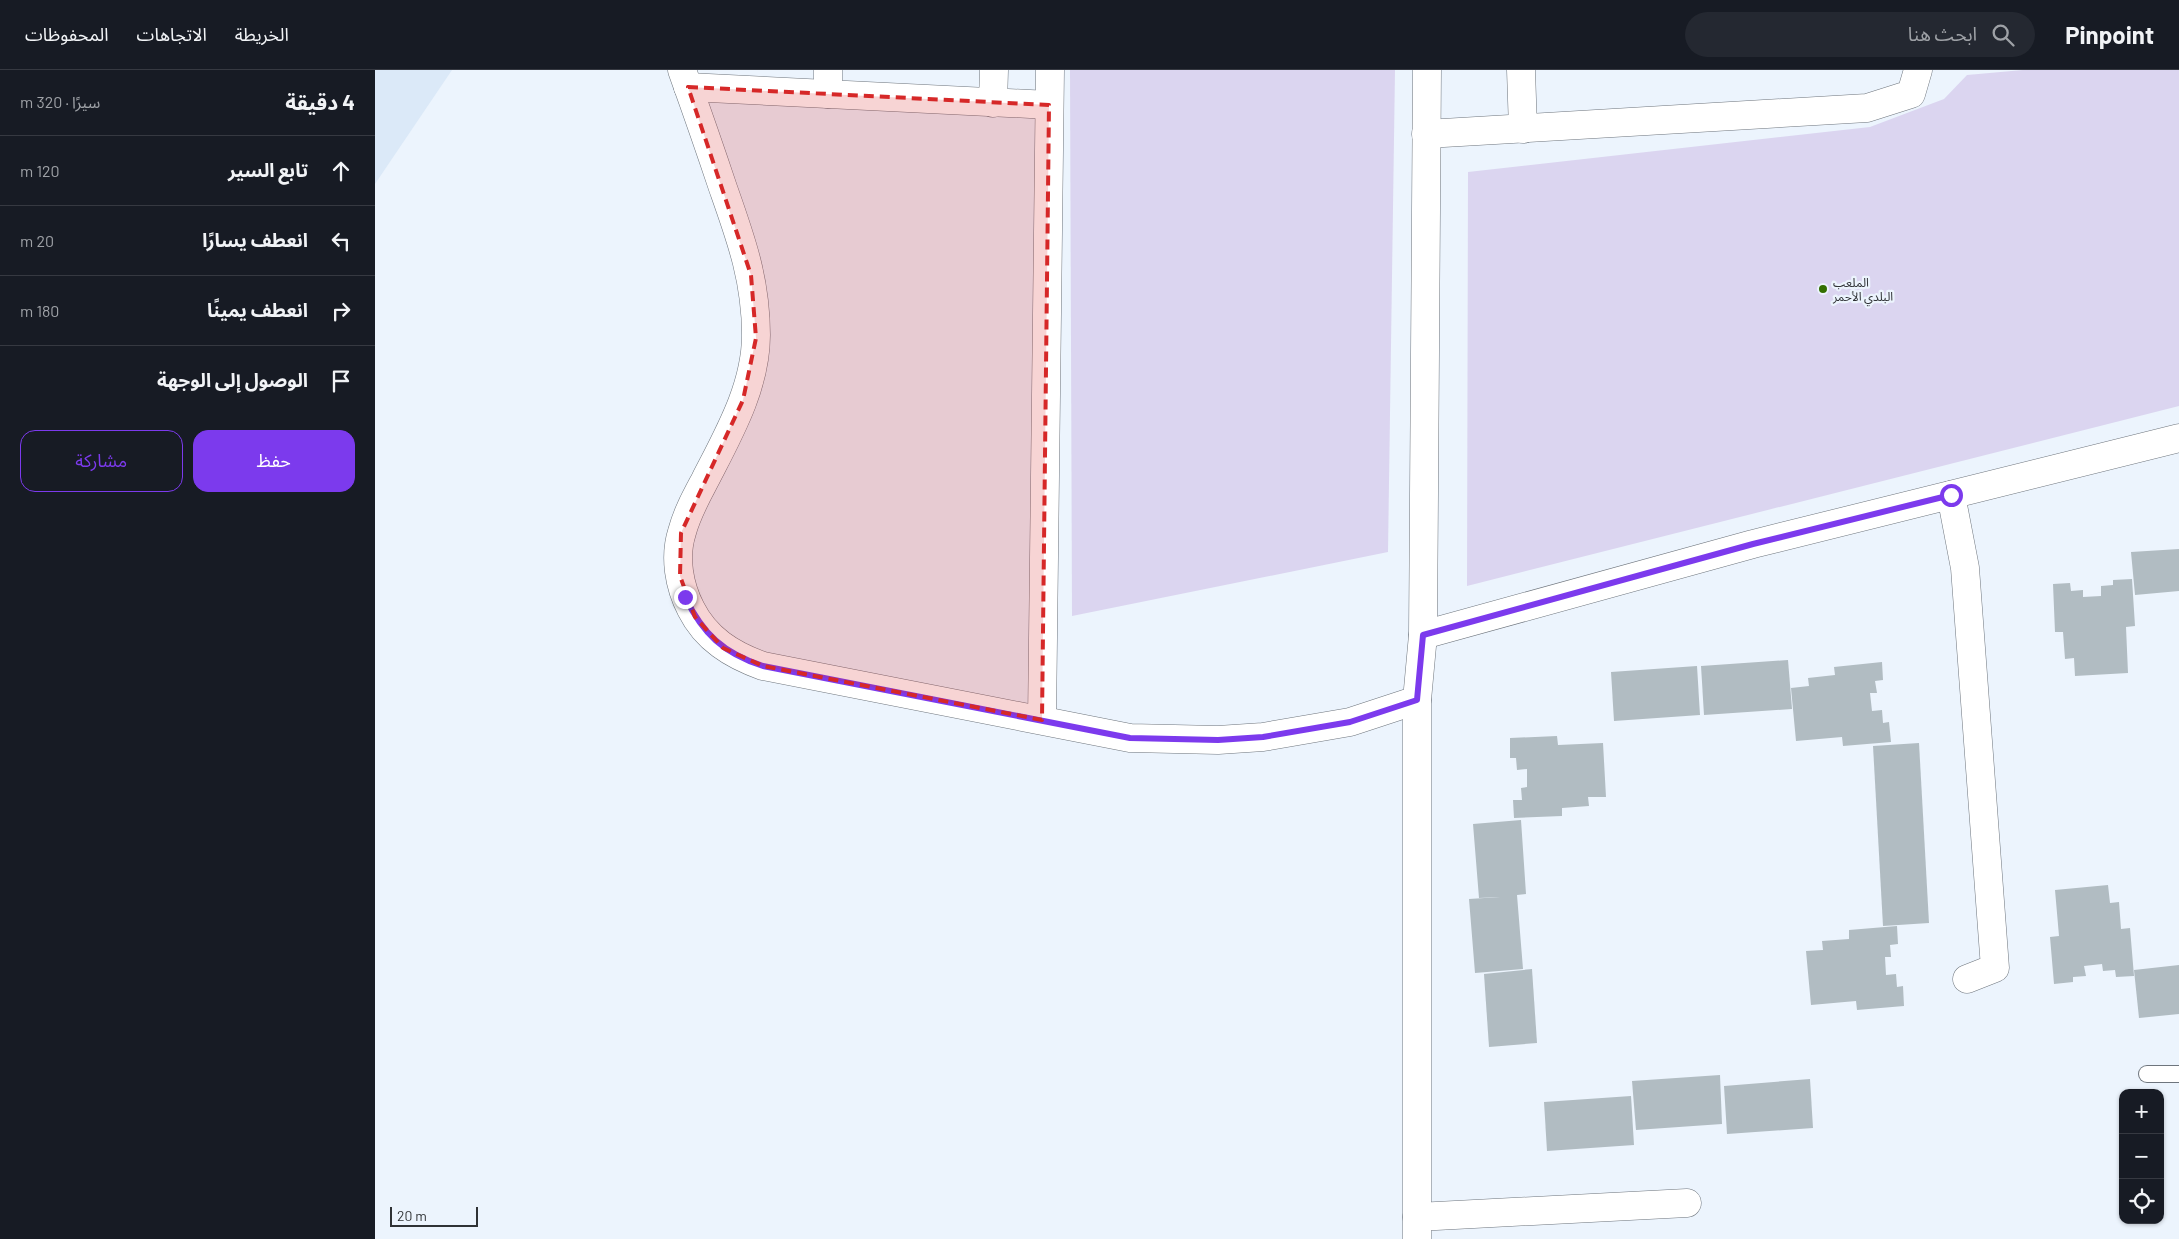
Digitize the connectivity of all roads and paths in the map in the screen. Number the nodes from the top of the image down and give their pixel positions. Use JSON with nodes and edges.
{"nodes":[{"id":1,"x":994,"y":70,"type":"edge"},
{"id":2,"x":1050,"y":70,"type":"edge"},
{"id":3,"x":1427,"y":70,"type":"edge"},
{"id":4,"x":1521,"y":70,"type":"edge"},
{"id":5,"x":1918,"y":70,"type":"edge"},
{"id":6,"x":685,"y":78,"type":"edge"},
{"id":7,"x":720,"y":79,"type":"edge"},
{"id":8,"x":828,"y":82,"type":"edge"},
{"id":9,"x":993,"y":103,"type":"junction"},
{"id":10,"x":1049,"y":105,"type":"junction"},
{"id":11,"x":1523,"y":129,"type":"junction"},
{"id":12,"x":1426,"y":134,"type":"junction"},
{"id":13,"x":2179,"y":438,"type":"edge"},
{"id":14,"x":1951,"y":495,"type":"junction"},
{"id":15,"x":1423,"y":635,"type":"junction"},
{"id":16,"x":1417,"y":700,"type":"junction"},
{"id":17,"x":1042,"y":720,"type":"junction"},
{"id":18,"x":1967,"y":979,"type":"dead end"},
{"id":19,"x":2147,"y":1074,"type":"dead end"},
{"id":20,"x":2179,"y":1074,"type":"edge"},
{"id":21,"x":1687,"y":1203,"type":"dead end"},
{"id":22,"x":1417,"y":1228,"type":"edge"}],
"edges":[{"from":1,"to":9,"type":"street"},
{"from":2,"to":10,"type":"street"},
{"from":3,"to":12,"type":"street"},
{"from":4,"to":11,"type":"street"},
{"from":5,"to":11,"type":"street"},
{"from":6,"to":7,"type":"street"},
{"from":6,"to":17,"type":"street"},
{"from":7,"to":8,"type":"street"},
{"from":8,"to":9,"type":"street"},
{"from":9,"to":10,"type":"street"},
{"from":10,"to":17,"type":"street"},
{"from":11,"to":12,"type":"street"},
{"from":12,"to":15,"type":"street"},
{"from":13,"to":14,"type":"street"},
{"from":14,"to":15,"type":"street"},
{"from":14,"to":18,"type":"street"},
{"from":15,"to":16,"type":"street"},
{"from":16,"to":17,"type":"street"},
{"from":16,"to":22,"type":"street"},
{"from":19,"to":20,"type":"lane"},
{"from":21,"to":22,"type":"street"}]}
